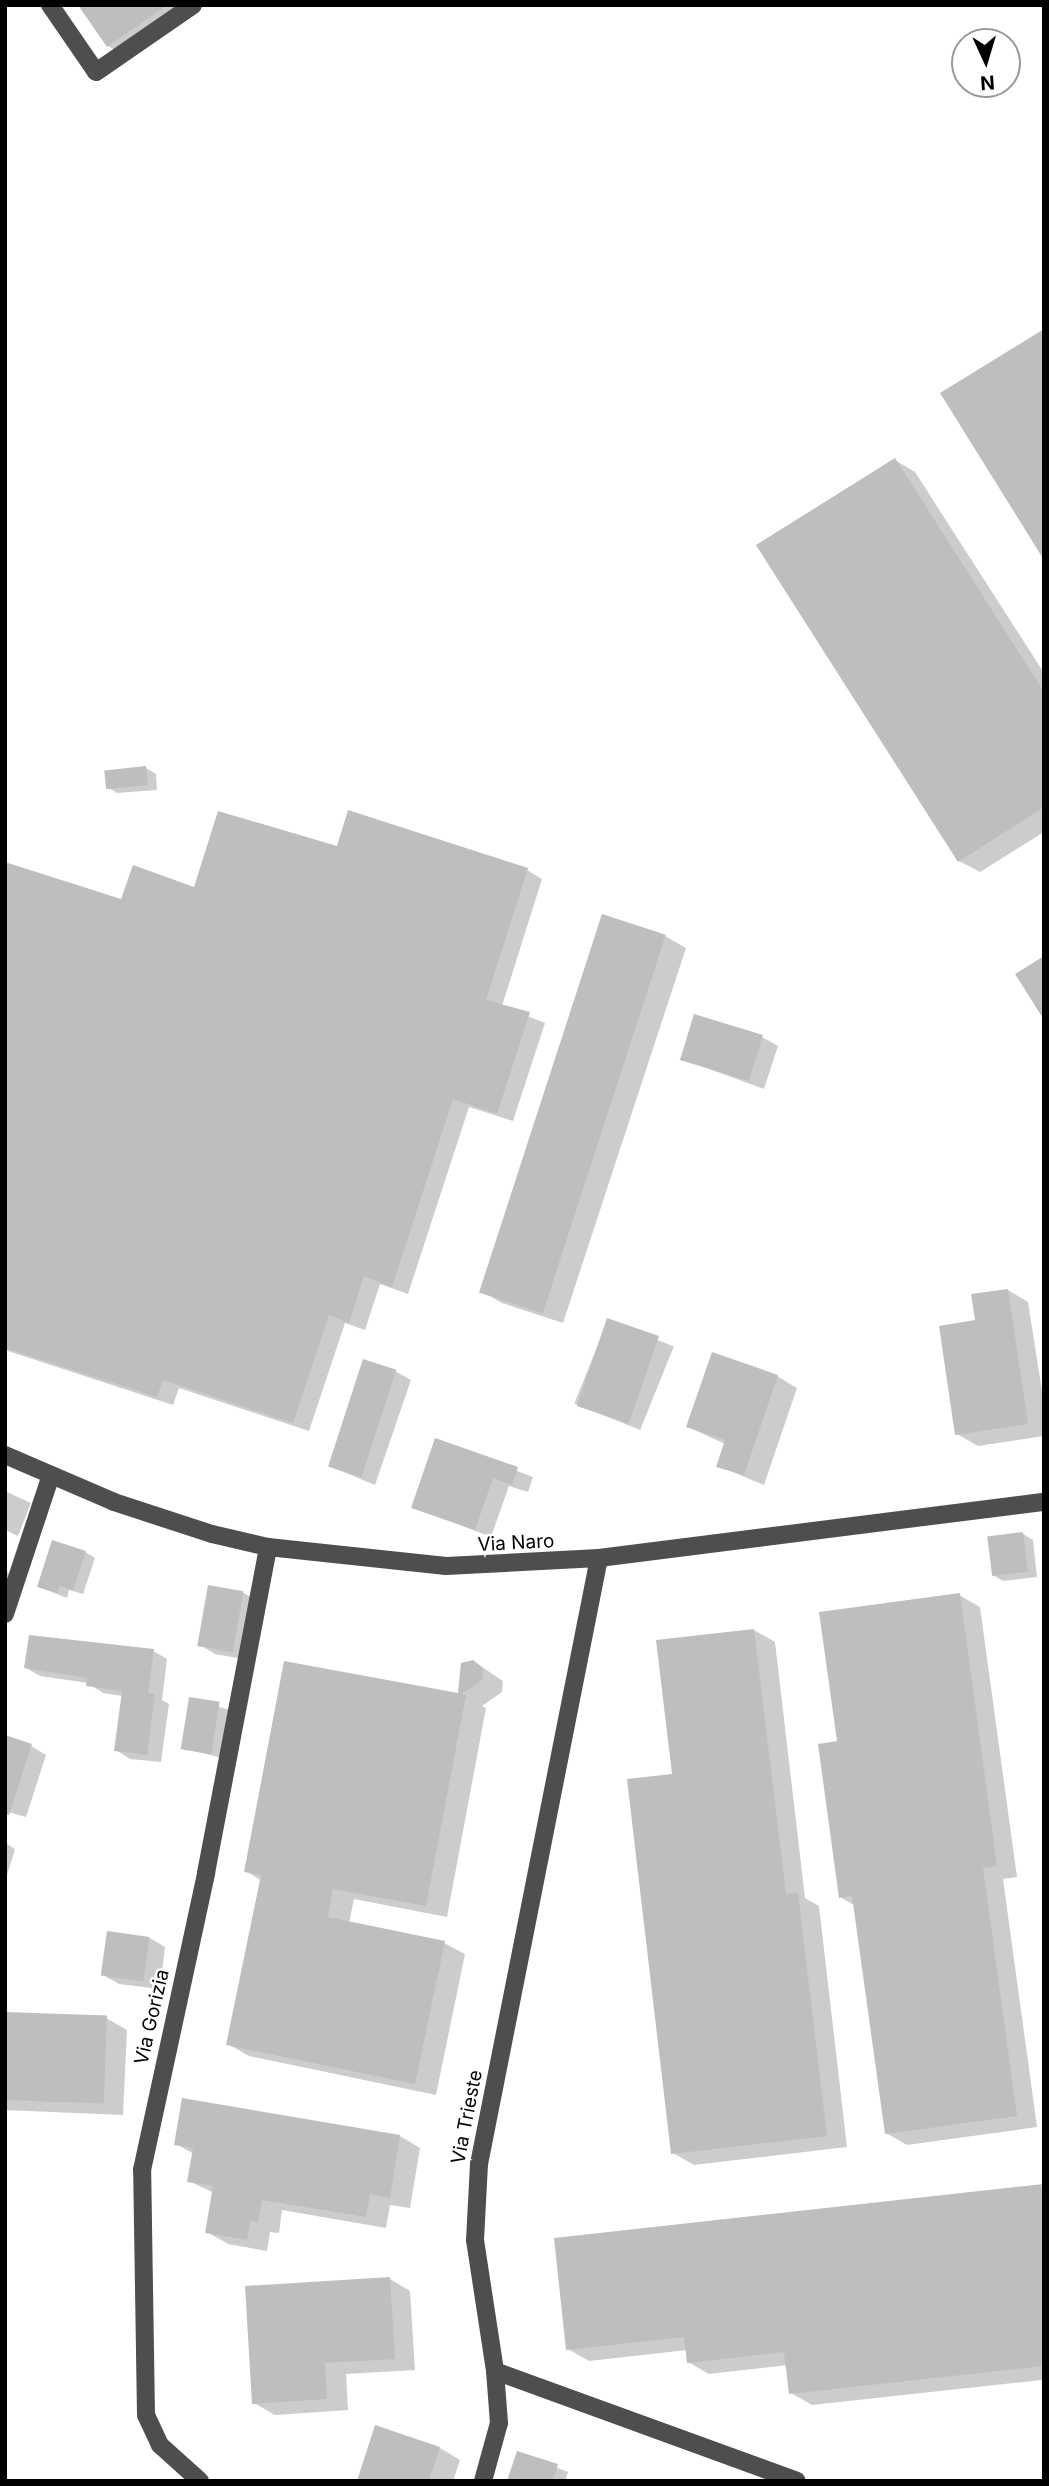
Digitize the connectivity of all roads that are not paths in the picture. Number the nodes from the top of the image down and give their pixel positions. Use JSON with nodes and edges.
{"nodes":[{"id":1,"x":51,"y":5,"type":"edge"},
{"id":2,"x":193,"y":5,"type":"edge"},
{"id":3,"x":5,"y":1455,"type":"edge"},
{"id":4,"x":51,"y":1475,"type":"junction"},
{"id":5,"x":1044,"y":1502,"type":"edge"},
{"id":6,"x":268,"y":1547,"type":"junction"},
{"id":7,"x":598,"y":1558,"type":"junction"},
{"id":8,"x":5,"y":1615,"type":"edge"},
{"id":9,"x":495,"y":2371,"type":"junction"},
{"id":10,"x":200,"y":2481,"type":"edge"},
{"id":11,"x":482,"y":2481,"type":"edge"},
{"id":12,"x":797,"y":2481,"type":"edge"}],
"edges":[{"from":1,"to":2,"type":"street"},
{"from":3,"to":4,"type":"street","name":"Via Naro"},
{"from":4,"to":6,"type":"street","name":"Via Naro"},
{"from":4,"to":8,"type":"street"},
{"from":5,"to":7,"type":"street","name":"Via Naro"},
{"from":6,"to":7,"type":"street","name":"Via Naro"},
{"from":6,"to":10,"type":"street","name":"Via Gorizia"},
{"from":7,"to":9,"type":"street","name":"Via Trieste"},
{"from":9,"to":11,"type":"street","name":"Via Trieste"},
{"from":9,"to":12,"type":"street"}]}
